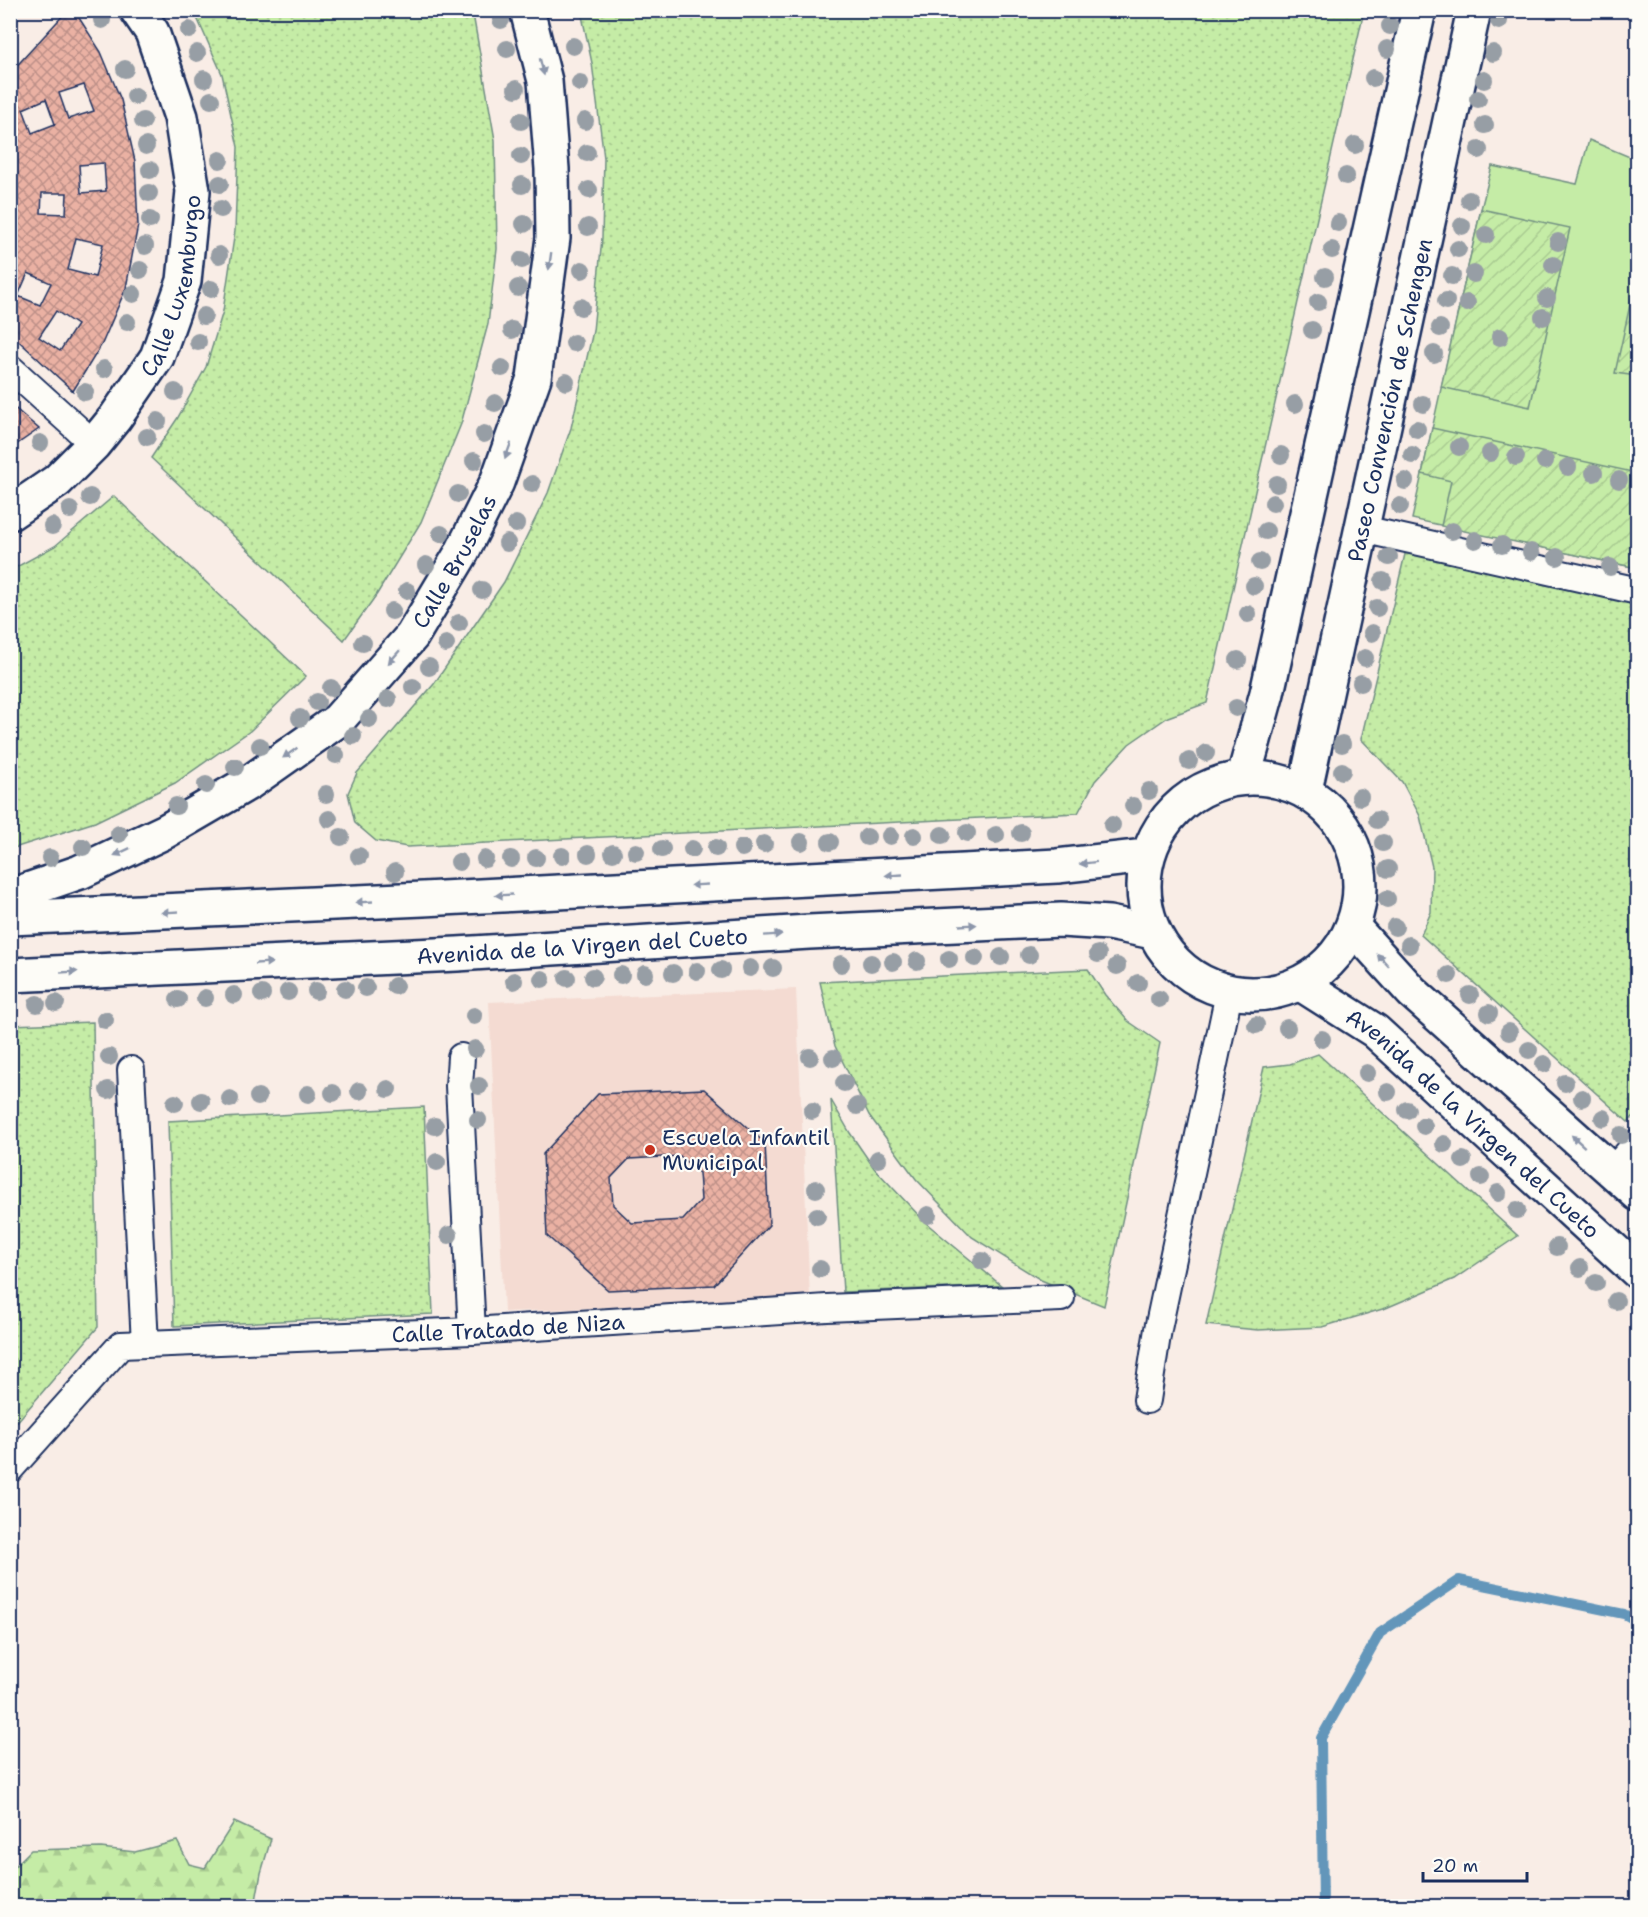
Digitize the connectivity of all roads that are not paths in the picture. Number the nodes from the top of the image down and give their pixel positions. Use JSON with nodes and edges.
{"nodes":[{"id":1,"x":137,"y":10,"type":"edge"},
{"id":2,"x":527,"y":10,"type":"edge"},
{"id":3,"x":1419,"y":10,"type":"edge"},
{"id":4,"x":1474,"y":10,"type":"edge"},
{"id":5,"x":10,"y":368,"type":"edge"},
{"id":6,"x":94,"y":444,"type":"junction"},
{"id":7,"x":10,"y":513,"type":"edge"},
{"id":8,"x":1362,"y":529,"type":"junction"},
{"id":9,"x":1638,"y":591,"type":"edge"},
{"id":10,"x":1244,"y":776,"type":"junction"},
{"id":11,"x":1305,"y":790,"type":"junction"},
{"id":12,"x":1146,"y":856,"type":"junction"},
{"id":13,"x":10,"y":896,"type":"edge"},
{"id":14,"x":10,"y":918,"type":"edge"},
{"id":15,"x":1353,"y":927,"type":"junction"},
{"id":16,"x":1152,"y":932,"type":"junction"},
{"id":17,"x":10,"y":975,"type":"edge"},
{"id":18,"x":1301,"y":984,"type":"junction"},
{"id":19,"x":1229,"y":993,"type":"junction"},
{"id":20,"x":461,"y":1057,"type":"dead end"},
{"id":21,"x":131,"y":1070,"type":"dead end"},
{"id":22,"x":1638,"y":1142,"type":"edge"},
{"id":23,"x":1612,"y":1171,"type":"junction"},
{"id":24,"x":1638,"y":1194,"type":"edge"},
{"id":25,"x":1638,"y":1272,"type":"edge"},
{"id":26,"x":1061,"y":1298,"type":"dead end"},
{"id":27,"x":472,"y":1331,"type":"junction"},
{"id":28,"x":145,"y":1344,"type":"junction"},
{"id":29,"x":1147,"y":1400,"type":"dead end"},
{"id":30,"x":10,"y":1469,"type":"edge"}],
"edges":[{"from":1,"to":6,"type":"main road","name":"Calle Luxemburgo"},
{"from":2,"to":13,"type":"main road","name":"Calle Bruselas","one_way":true},
{"from":3,"to":10,"type":"main road"},
{"from":4,"to":8,"type":"main road","name":"Paseo Convención de Schengen"},
{"from":5,"to":6,"type":"street"},
{"from":6,"to":7,"type":"main road","name":"Calle Luxemburgo"},
{"from":8,"to":9,"type":"street"},
{"from":8,"to":11,"type":"main road","name":"Paseo Convención de Schengen"},
{"from":10,"to":11,"type":"main road"},
{"from":10,"to":12,"type":"main road"},
{"from":11,"to":15,"type":"main road"},
{"from":12,"to":14,"type":"main road","one_way":true},
{"from":12,"to":16,"type":"main road"},
{"from":15,"to":18,"type":"main road"},
{"from":23,"to":15,"type":"main road","one_way":true},
{"from":17,"to":16,"type":"main road","name":"Avenida de la Virgen del Cueto","one_way":true},
{"from":16,"to":19,"type":"main road"},
{"from":18,"to":19,"type":"main road"},
{"from":18,"to":25,"type":"main road","name":"Avenida de la Virgen del Cueto"},
{"from":19,"to":29,"type":"street"},
{"from":20,"to":27,"type":"street"},
{"from":21,"to":28,"type":"street"},
{"from":22,"to":23,"type":"street"},
{"from":23,"to":24,"type":"main road"},
{"from":26,"to":27,"type":"street","name":"Calle Tratado de Niza"},
{"from":27,"to":28,"type":"street","name":"Calle Tratado de Niza"},
{"from":28,"to":30,"type":"street","name":"Calle Tratado de Niza"}]}
